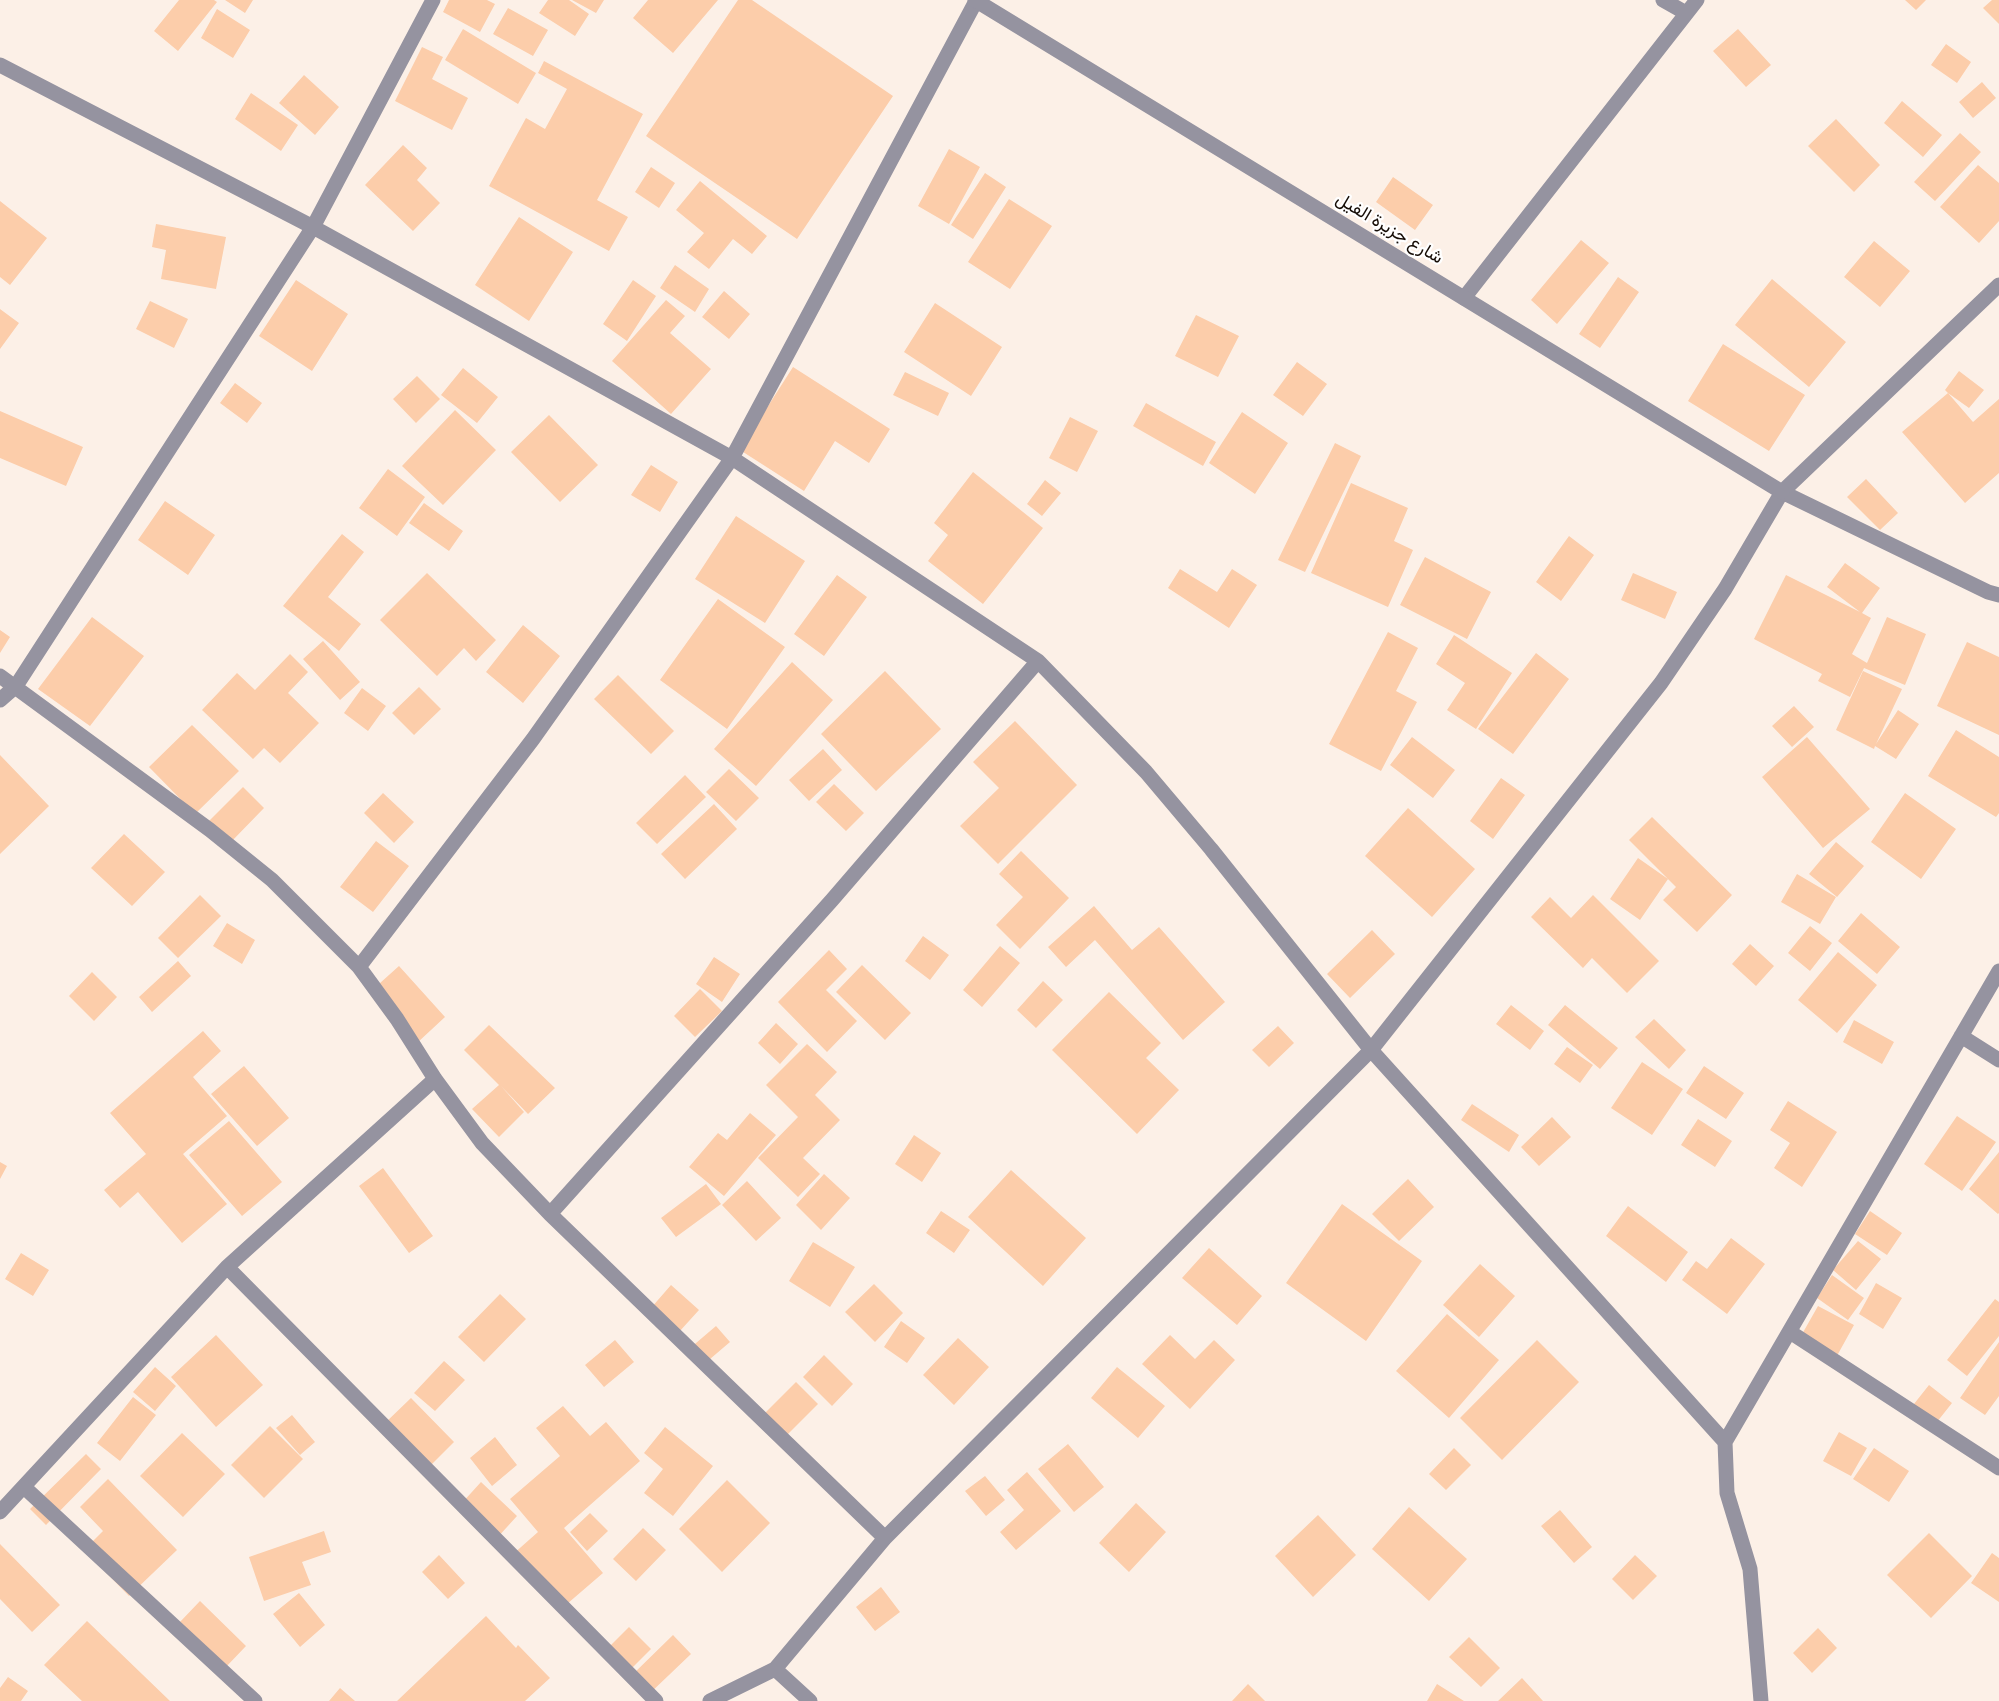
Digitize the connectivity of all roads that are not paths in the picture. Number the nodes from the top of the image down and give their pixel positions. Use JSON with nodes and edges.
{"nodes":[{"id":1,"x":433,"y":0,"type":"edge"},
{"id":2,"x":976,"y":0,"type":"edge"},
{"id":3,"x":1663,"y":0,"type":"edge"},
{"id":4,"x":1697,"y":0,"type":"edge"},
{"id":5,"x":1686,"y":13,"type":"junction"},
{"id":6,"x":0,"y":65,"type":"edge"},
{"id":7,"x":313,"y":227,"type":"junction"},
{"id":8,"x":1999,"y":285,"type":"edge"},
{"id":9,"x":1464,"y":298,"type":"junction"},
{"id":10,"x":732,"y":458,"type":"junction"},
{"id":11,"x":1782,"y":492,"type":"junction"},
{"id":12,"x":1999,"y":595,"type":"edge"},
{"id":13,"x":1038,"y":661,"type":"junction"},
{"id":14,"x":0,"y":676,"type":"edge"},
{"id":15,"x":16,"y":686,"type":"junction"},
{"id":16,"x":0,"y":700,"type":"edge"},
{"id":17,"x":359,"y":967,"type":"junction"},
{"id":18,"x":1999,"y":971,"type":"edge"},
{"id":19,"x":1960,"y":1036,"type":"junction"},
{"id":20,"x":1371,"y":1050,"type":"junction"},
{"id":21,"x":1999,"y":1060,"type":"edge"},
{"id":22,"x":435,"y":1079,"type":"junction"},
{"id":23,"x":550,"y":1214,"type":"junction"},
{"id":24,"x":227,"y":1267,"type":"junction"},
{"id":25,"x":1790,"y":1332,"type":"junction"},
{"id":26,"x":1725,"y":1442,"type":"junction"},
{"id":27,"x":1999,"y":1468,"type":"edge"},
{"id":28,"x":24,"y":1487,"type":"junction"},
{"id":29,"x":0,"y":1512,"type":"edge"},
{"id":30,"x":885,"y":1538,"type":"junction"},
{"id":31,"x":776,"y":1669,"type":"junction"},
{"id":32,"x":246,"y":1698,"type":"edge"},
{"id":33,"x":656,"y":1701,"type":"edge"},
{"id":34,"x":710,"y":1701,"type":"edge"},
{"id":35,"x":810,"y":1701,"type":"edge"},
{"id":36,"x":1761,"y":1701,"type":"edge"}],
"edges":[{"from":1,"to":7,"type":"street"},
{"from":2,"to":9,"type":"street","name":"شارع جزيرة الفيل"},
{"from":2,"to":10,"type":"street"},
{"from":3,"to":5,"type":"street"},
{"from":4,"to":5,"type":"street"},
{"from":5,"to":9,"type":"street"},
{"from":6,"to":7,"type":"street"},
{"from":7,"to":10,"type":"street"},
{"from":7,"to":15,"type":"street"},
{"from":8,"to":11,"type":"street"},
{"from":9,"to":11,"type":"street","name":"شارع جزيرة الفيل"},
{"from":10,"to":13,"type":"street"},
{"from":10,"to":17,"type":"street"},
{"from":11,"to":12,"type":"street","name":"شارع جزيرة الفيل"},
{"from":11,"to":20,"type":"street"},
{"from":13,"to":20,"type":"street"},
{"from":13,"to":23,"type":"street"},
{"from":14,"to":15,"type":"street"},
{"from":15,"to":16,"type":"street"},
{"from":15,"to":17,"type":"street"},
{"from":17,"to":22,"type":"street"},
{"from":18,"to":19,"type":"street"},
{"from":19,"to":21,"type":"street"},
{"from":19,"to":25,"type":"street"},
{"from":20,"to":26,"type":"street"},
{"from":20,"to":30,"type":"street"},
{"from":22,"to":23,"type":"street"},
{"from":22,"to":24,"type":"street"},
{"from":23,"to":30,"type":"street"},
{"from":24,"to":28,"type":"street"},
{"from":24,"to":33,"type":"street"},
{"from":25,"to":26,"type":"street"},
{"from":25,"to":27,"type":"street"},
{"from":26,"to":36,"type":"street"},
{"from":28,"to":29,"type":"street"},
{"from":28,"to":32,"type":"street"},
{"from":30,"to":31,"type":"street"},
{"from":31,"to":34,"type":"street"},
{"from":31,"to":35,"type":"street"}]}
